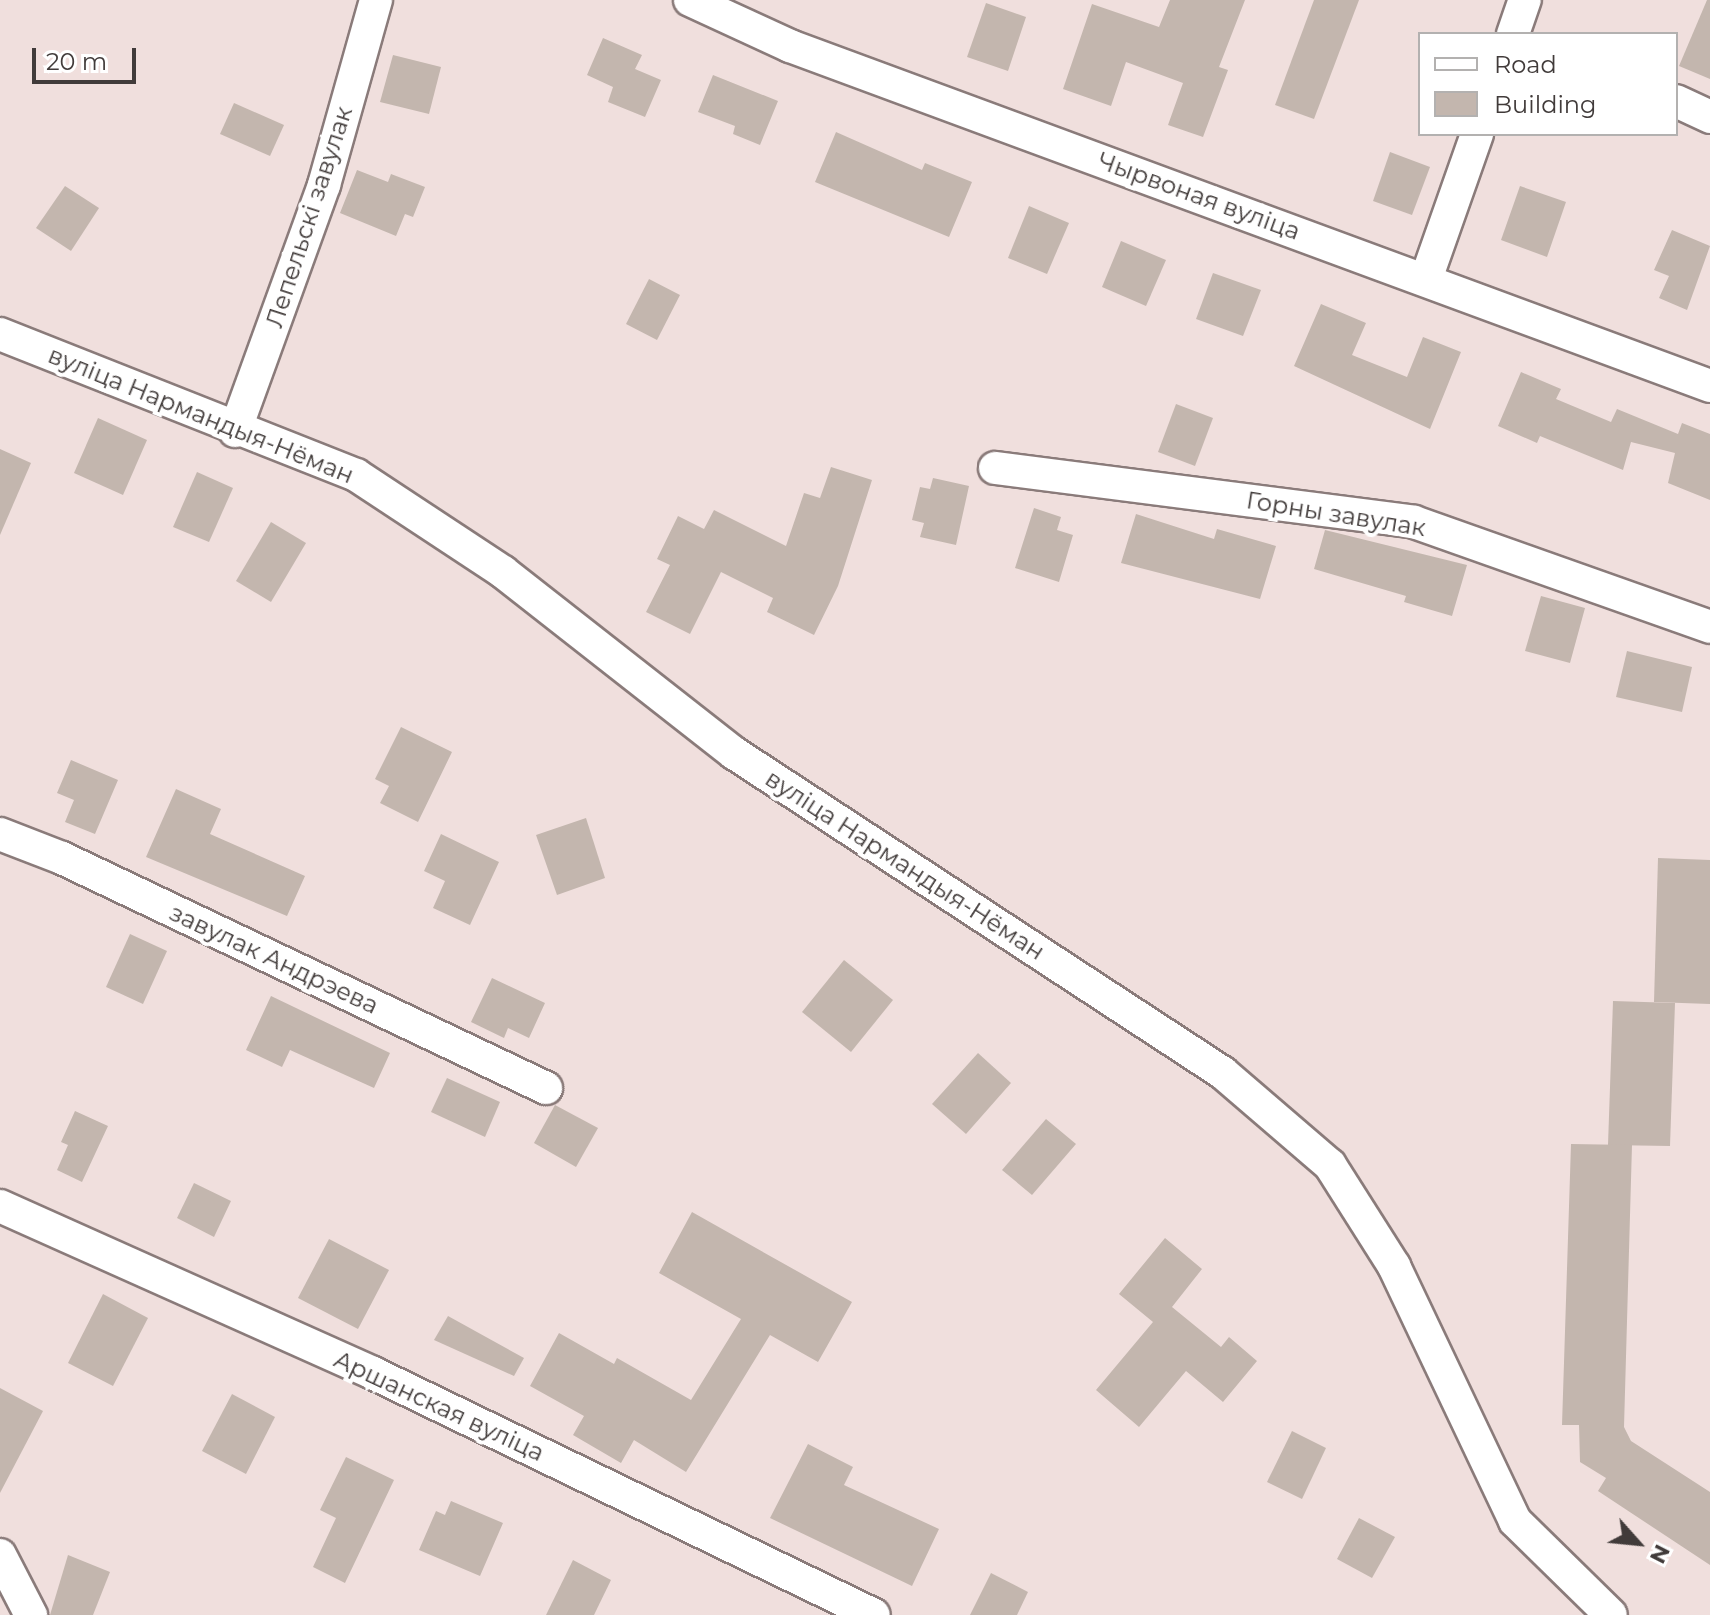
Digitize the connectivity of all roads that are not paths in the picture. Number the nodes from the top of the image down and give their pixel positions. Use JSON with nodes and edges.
{"nodes":[{"id":1,"x":376,"y":0,"type":"edge"},
{"id":2,"x":690,"y":0,"type":"edge"},
{"id":3,"x":1678,"y":102,"type":"edge"},
{"id":4,"x":1710,"y":117,"type":"edge"},
{"id":5,"x":1476,"y":136,"type":"edge"},
{"id":6,"x":1426,"y":279,"type":"junction"},
{"id":7,"x":0,"y":334,"type":"edge"},
{"id":8,"x":1710,"y":386,"type":"edge"},
{"id":9,"x":235,"y":431,"type":"junction"},
{"id":10,"x":995,"y":468,"type":"dead end"},
{"id":11,"x":1710,"y":627,"type":"edge"},
{"id":12,"x":0,"y":834,"type":"edge"},
{"id":13,"x":546,"y":1088,"type":"dead end"},
{"id":14,"x":0,"y":1206,"type":"edge"},
{"id":15,"x":4,"y":1576,"type":"edge"},
{"id":16,"x":31,"y":1615,"type":"edge"},
{"id":17,"x":874,"y":1615,"type":"edge"},
{"id":18,"x":1611,"y":1615,"type":"edge"}],
"edges":[{"from":1,"to":9,"type":"street","name":"Лепельскі завулак"},
{"from":2,"to":6,"type":"street","name":"Чырвоная вуліца"},
{"from":3,"to":4,"type":"street"},
{"from":5,"to":6,"type":"street"},
{"from":6,"to":8,"type":"street","name":"Чырвоная вуліца"},
{"from":7,"to":9,"type":"street","name":"вуліца Нармандыя-Нёман"},
{"from":9,"to":18,"type":"street","name":"вуліца Нармандыя-Нёман"},
{"from":10,"to":11,"type":"street","name":"Горны завулак"},
{"from":12,"to":13,"type":"street","name":"завулак Андрэева"},
{"from":14,"to":17,"type":"street","name":"Аршанская вуліца"},
{"from":15,"to":16,"type":"street"}]}
